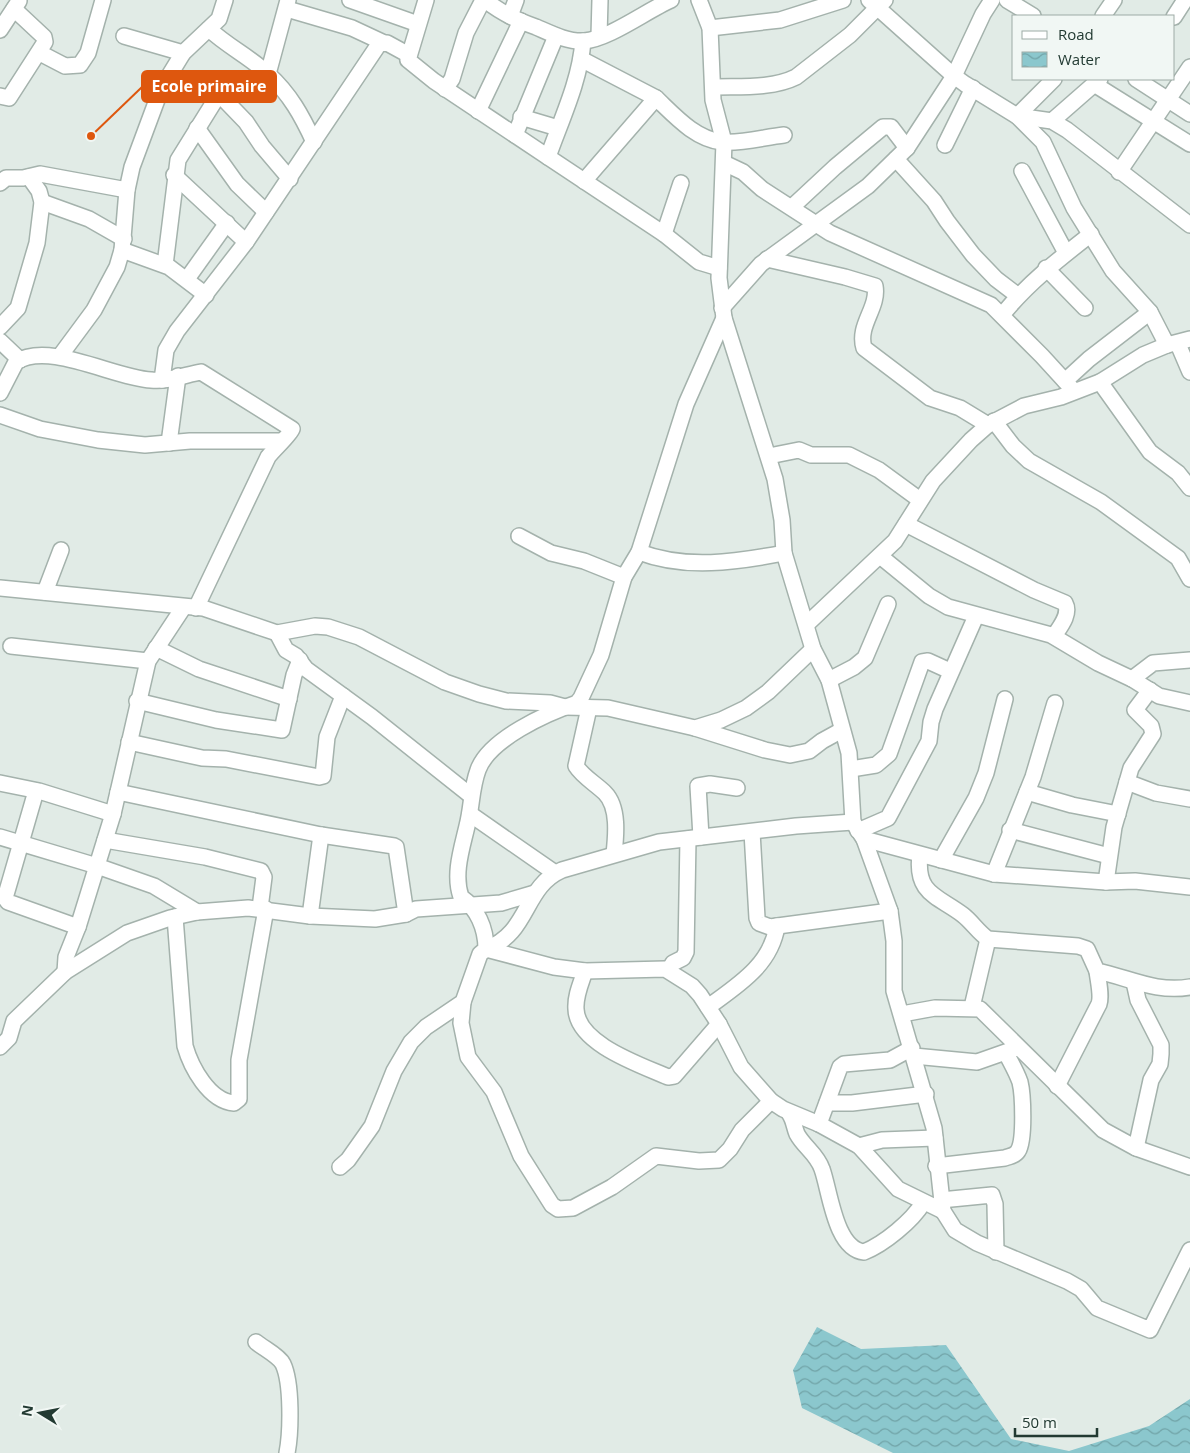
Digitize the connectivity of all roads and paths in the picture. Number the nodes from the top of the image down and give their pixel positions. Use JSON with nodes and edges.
{"nodes":[{"id":1,"x":103,"y":0,"type":"edge"},
{"id":2,"x":225,"y":0,"type":"edge"},
{"id":3,"x":350,"y":0,"type":"edge"},
{"id":4,"x":426,"y":0,"type":"edge"},
{"id":5,"x":485,"y":0,"type":"edge"},
{"id":6,"x":516,"y":0,"type":"edge"},
{"id":7,"x":600,"y":0,"type":"edge"},
{"id":8,"x":670,"y":0,"type":"edge"},
{"id":9,"x":699,"y":0,"type":"edge"},
{"id":10,"x":843,"y":0,"type":"edge"},
{"id":11,"x":992,"y":0,"type":"edge"},
{"id":12,"x":1007,"y":0,"type":"edge"},
{"id":13,"x":1114,"y":0,"type":"edge"},
{"id":14,"x":1184,"y":0,"type":"edge"},
{"id":15,"x":877,"y":3,"type":"edge"},
{"id":16,"x":17,"y":4,"type":"edge"},
{"id":17,"x":287,"y":4,"type":"edge"},
{"id":18,"x":653,"y":4,"type":"edge"},
{"id":19,"x":1031,"y":15,"type":"edge"},
{"id":20,"x":1104,"y":15,"type":"edge"},
{"id":21,"x":1175,"y":16,"type":"edge"},
{"id":22,"x":515,"y":18,"type":"junction"},
{"id":23,"x":418,"y":24,"type":"junction"},
{"id":24,"x":710,"y":28,"type":"junction"},
{"id":25,"x":209,"y":29,"type":"junction"},
{"id":26,"x":0,"y":30,"type":"edge"},
{"id":27,"x":124,"y":36,"type":"dead end"},
{"id":28,"x":556,"y":36,"type":"junction"},
{"id":29,"x":599,"y":36,"type":"junction"},
{"id":30,"x":583,"y":41,"type":"junction"},
{"id":31,"x":382,"y":42,"type":"junction"},
{"id":32,"x":40,"y":53,"type":"junction"},
{"id":33,"x":183,"y":53,"type":"junction"},
{"id":34,"x":409,"y":55,"type":"junction"},
{"id":35,"x":581,"y":59,"type":"junction"},
{"id":36,"x":1190,"y":67,"type":"edge"},
{"id":37,"x":268,"y":74,"type":"junction"},
{"id":38,"x":954,"y":76,"type":"junction"},
{"id":39,"x":1053,"y":80,"type":"edge"},
{"id":40,"x":1138,"y":80,"type":"edge"},
{"id":41,"x":1097,"y":81,"type":"edge"},
{"id":42,"x":714,"y":88,"type":"junction"},
{"id":43,"x":972,"y":88,"type":"junction"},
{"id":44,"x":445,"y":89,"type":"junction"},
{"id":45,"x":0,"y":96,"type":"edge"},
{"id":46,"x":656,"y":98,"type":"junction"},
{"id":47,"x":1168,"y":99,"type":"junction"},
{"id":48,"x":478,"y":111,"type":"junction"},
{"id":49,"x":1190,"y":114,"type":"edge"},
{"id":50,"x":1017,"y":116,"type":"junction"},
{"id":51,"x":521,"y":117,"type":"junction"},
{"id":52,"x":1155,"y":120,"type":"junction"},
{"id":53,"x":1052,"y":121,"type":"junction"},
{"id":54,"x":196,"y":128,"type":"junction"},
{"id":55,"x":558,"y":128,"type":"junction"},
{"id":56,"x":515,"y":135,"type":"junction"},
{"id":57,"x":784,"y":135,"type":"dead end"},
{"id":58,"x":314,"y":142,"type":"junction"},
{"id":59,"x":724,"y":142,"type":"junction"},
{"id":60,"x":945,"y":144,"type":"dead end"},
{"id":61,"x":1190,"y":144,"type":"edge"},
{"id":62,"x":907,"y":148,"type":"junction"},
{"id":63,"x":548,"y":157,"type":"junction"},
{"id":64,"x":896,"y":160,"type":"junction"},
{"id":65,"x":724,"y":163,"type":"junction"},
{"id":66,"x":1022,"y":171,"type":"dead end"},
{"id":67,"x":1119,"y":172,"type":"junction"},
{"id":68,"x":174,"y":176,"type":"junction"},
{"id":69,"x":29,"y":177,"type":"junction"},
{"id":70,"x":290,"y":179,"type":"junction"},
{"id":71,"x":584,"y":181,"type":"junction"},
{"id":72,"x":0,"y":183,"type":"edge"},
{"id":73,"x":681,"y":183,"type":"dead end"},
{"id":74,"x":127,"y":190,"type":"junction"},
{"id":75,"x":42,"y":202,"type":"junction"},
{"id":76,"x":792,"y":207,"type":"junction"},
{"id":77,"x":266,"y":212,"type":"junction"},
{"id":78,"x":815,"y":223,"type":"junction"},
{"id":79,"x":227,"y":224,"type":"junction"},
{"id":80,"x":1190,"y":225,"type":"edge"},
{"id":81,"x":664,"y":234,"type":"junction"},
{"id":82,"x":1092,"y":234,"type":"junction"},
{"id":83,"x":246,"y":242,"type":"junction"},
{"id":84,"x":123,"y":244,"type":"junction"},
{"id":85,"x":1066,"y":253,"type":"junction"},
{"id":86,"x":767,"y":259,"type":"junction"},
{"id":87,"x":165,"y":265,"type":"junction"},
{"id":88,"x":719,"y":268,"type":"junction"},
{"id":89,"x":1046,"y":268,"type":"junction"},
{"id":90,"x":187,"y":279,"type":"junction"},
{"id":91,"x":206,"y":295,"type":"junction"},
{"id":92,"x":1017,"y":296,"type":"junction"},
{"id":93,"x":1085,"y":308,"type":"dead end"},
{"id":94,"x":1150,"y":312,"type":"junction"},
{"id":95,"x":723,"y":313,"type":"junction"},
{"id":96,"x":1002,"y":315,"type":"junction"},
{"id":97,"x":0,"y":327,"type":"edge"},
{"id":98,"x":0,"y":341,"type":"edge"},
{"id":99,"x":1178,"y":342,"type":"edge"},
{"id":100,"x":60,"y":356,"type":"junction"},
{"id":101,"x":20,"y":360,"type":"junction"},
{"id":102,"x":1190,"y":372,"type":"edge"},
{"id":103,"x":178,"y":376,"type":"junction"},
{"id":104,"x":162,"y":380,"type":"junction"},
{"id":105,"x":1100,"y":382,"type":"junction"},
{"id":106,"x":1070,"y":386,"type":"junction"},
{"id":107,"x":0,"y":394,"type":"edge"},
{"id":108,"x":0,"y":416,"type":"edge"},
{"id":109,"x":991,"y":423,"type":"junction"},
{"id":110,"x":280,"y":441,"type":"junction"},
{"id":111,"x":169,"y":443,"type":"junction"},
{"id":112,"x":768,"y":456,"type":"junction"},
{"id":113,"x":1190,"y":488,"type":"edge"},
{"id":114,"x":920,"y":500,"type":"junction"},
{"id":115,"x":906,"y":524,"type":"junction"},
{"id":116,"x":519,"y":536,"type":"dead end"},
{"id":117,"x":61,"y":550,"type":"dead end"},
{"id":118,"x":638,"y":552,"type":"junction"},
{"id":119,"x":784,"y":553,"type":"junction"},
{"id":120,"x":880,"y":556,"type":"junction"},
{"id":121,"x":624,"y":577,"type":"junction"},
{"id":122,"x":1190,"y":579,"type":"edge"},
{"id":123,"x":0,"y":588,"type":"edge"},
{"id":124,"x":46,"y":592,"type":"junction"},
{"id":125,"x":888,"y":604,"type":"dead end"},
{"id":126,"x":190,"y":608,"type":"junction"},
{"id":127,"x":976,"y":616,"type":"junction"},
{"id":128,"x":807,"y":624,"type":"junction"},
{"id":129,"x":277,"y":633,"type":"junction"},
{"id":130,"x":1054,"y":636,"type":"junction"},
{"id":131,"x":11,"y":646,"type":"dead end"},
{"id":132,"x":156,"y":648,"type":"junction"},
{"id":133,"x":814,"y":649,"type":"junction"},
{"id":134,"x":300,"y":660,"type":"junction"},
{"id":135,"x":1190,"y":660,"type":"edge"},
{"id":136,"x":148,"y":661,"type":"junction"},
{"id":137,"x":950,"y":671,"type":"junction"},
{"id":138,"x":1132,"y":679,"type":"junction"},
{"id":139,"x":829,"y":680,"type":"junction"},
{"id":140,"x":1150,"y":690,"type":"junction"},
{"id":141,"x":343,"y":696,"type":"junction"},
{"id":142,"x":1005,"y":698,"type":"dead end"},
{"id":143,"x":289,"y":699,"type":"junction"},
{"id":144,"x":137,"y":701,"type":"junction"},
{"id":145,"x":1055,"y":703,"type":"dead end"},
{"id":146,"x":1190,"y":703,"type":"edge"},
{"id":147,"x":565,"y":707,"type":"junction"},
{"id":148,"x":589,"y":708,"type":"junction"},
{"id":149,"x":695,"y":728,"type":"junction"},
{"id":150,"x":842,"y":730,"type":"junction"},
{"id":151,"x":129,"y":742,"type":"junction"},
{"id":152,"x":851,"y":769,"type":"junction"},
{"id":153,"x":1127,"y":782,"type":"junction"},
{"id":154,"x":0,"y":783,"type":"edge"},
{"id":155,"x":737,"y":788,"type":"dead end"},
{"id":156,"x":36,"y":791,"type":"junction"},
{"id":157,"x":118,"y":792,"type":"junction"},
{"id":158,"x":1027,"y":792,"type":"junction"},
{"id":159,"x":470,"y":795,"type":"junction"},
{"id":160,"x":1190,"y":799,"type":"edge"},
{"id":161,"x":113,"y":814,"type":"junction"},
{"id":162,"x":470,"y":814,"type":"junction"},
{"id":163,"x":1118,"y":814,"type":"junction"},
{"id":164,"x":1010,"y":830,"type":"junction"},
{"id":165,"x":858,"y":831,"type":"junction"},
{"id":166,"x":752,"y":832,"type":"junction"},
{"id":167,"x":321,"y":835,"type":"junction"},
{"id":168,"x":0,"y":837,"type":"edge"},
{"id":169,"x":694,"y":838,"type":"junction"},
{"id":170,"x":105,"y":840,"type":"junction"},
{"id":171,"x":20,"y":844,"type":"junction"},
{"id":172,"x":614,"y":854,"type":"junction"},
{"id":173,"x":920,"y":854,"type":"junction"},
{"id":174,"x":1109,"y":856,"type":"junction"},
{"id":175,"x":941,"y":860,"type":"junction"},
{"id":176,"x":97,"y":866,"type":"junction"},
{"id":177,"x":555,"y":873,"type":"junction"},
{"id":178,"x":994,"y":874,"type":"junction"},
{"id":179,"x":1106,"y":882,"type":"junction"},
{"id":180,"x":1190,"y":887,"type":"edge"},
{"id":181,"x":535,"y":893,"type":"junction"},
{"id":182,"x":473,"y":905,"type":"junction"},
{"id":183,"x":263,"y":909,"type":"junction"},
{"id":184,"x":890,"y":911,"type":"junction"},
{"id":185,"x":197,"y":912,"type":"junction"},
{"id":186,"x":406,"y":914,"type":"junction"},
{"id":187,"x":310,"y":916,"type":"junction"},
{"id":188,"x":175,"y":917,"type":"junction"},
{"id":189,"x":778,"y":926,"type":"junction"},
{"id":190,"x":78,"y":927,"type":"junction"},
{"id":191,"x":988,"y":939,"type":"junction"},
{"id":192,"x":486,"y":949,"type":"junction"},
{"id":193,"x":669,"y":970,"type":"junction"},
{"id":194,"x":585,"y":971,"type":"junction"},
{"id":195,"x":1097,"y":971,"type":"junction"},
{"id":196,"x":65,"y":972,"type":"junction"},
{"id":197,"x":1134,"y":982,"type":"junction"},
{"id":198,"x":1190,"y":987,"type":"edge"},
{"id":199,"x":463,"y":1002,"type":"junction"},
{"id":200,"x":708,"y":1007,"type":"junction"},
{"id":201,"x":972,"y":1007,"type":"junction"},
{"id":202,"x":902,"y":1014,"type":"junction"},
{"id":203,"x":719,"y":1024,"type":"junction"},
{"id":204,"x":0,"y":1047,"type":"edge"},
{"id":205,"x":1013,"y":1050,"type":"junction"},
{"id":206,"x":913,"y":1052,"type":"junction"},
{"id":207,"x":1057,"y":1086,"type":"junction"},
{"id":208,"x":926,"y":1094,"type":"junction"},
{"id":209,"x":771,"y":1101,"type":"junction"},
{"id":210,"x":828,"y":1103,"type":"junction"},
{"id":211,"x":789,"y":1112,"type":"junction"},
{"id":212,"x":818,"y":1124,"type":"junction"},
{"id":213,"x":935,"y":1138,"type":"junction"},
{"id":214,"x":859,"y":1146,"type":"junction"},
{"id":215,"x":1136,"y":1148,"type":"junction"},
{"id":216,"x":936,"y":1166,"type":"junction"},
{"id":217,"x":340,"y":1167,"type":"dead end"},
{"id":218,"x":1190,"y":1167,"type":"edge"},
{"id":219,"x":923,"y":1203,"type":"junction"},
{"id":220,"x":942,"y":1205,"type":"junction"},
{"id":221,"x":1190,"y":1250,"type":"edge"},
{"id":222,"x":996,"y":1252,"type":"junction"},
{"id":223,"x":256,"y":1342,"type":"dead end"},
{"id":224,"x":287,"y":1453,"type":"edge"}],
"edges":[{"from":1,"to":32,"type":"street"},
{"from":2,"to":25,"type":"street"},
{"from":3,"to":23,"type":"street"},
{"from":4,"to":23,"type":"street"},
{"from":5,"to":22,"type":"street"},
{"from":5,"to":44,"type":"street"},
{"from":6,"to":22,"type":"street"},
{"from":7,"to":29,"type":"street"},
{"from":8,"to":18,"type":"street"},
{"from":9,"to":24,"type":"street"},
{"from":10,"to":24,"type":"street"},
{"from":11,"to":38,"type":"street"},
{"from":12,"to":19,"type":"street"},
{"from":13,"to":20,"type":"street"},
{"from":14,"to":21,"type":"street"},
{"from":15,"to":38,"type":"street"},
{"from":15,"to":42,"type":"street"},
{"from":16,"to":26,"type":"street"},
{"from":16,"to":32,"type":"street"},
{"from":17,"to":31,"type":"street"},
{"from":17,"to":37,"type":"street"},
{"from":18,"to":29,"type":"street"},
{"from":22,"to":28,"type":"street"},
{"from":22,"to":48,"type":"street"},
{"from":23,"to":34,"type":"street"},
{"from":24,"to":42,"type":"street"},
{"from":25,"to":33,"type":"street"},
{"from":25,"to":37,"type":"street"},
{"from":27,"to":33,"type":"street"},
{"from":28,"to":30,"type":"street"},
{"from":28,"to":51,"type":"street"},
{"from":29,"to":30,"type":"street"},
{"from":30,"to":35,"type":"street"},
{"from":31,"to":34,"type":"street"},
{"from":31,"to":58,"type":"street"},
{"from":32,"to":45,"type":"street"},
{"from":33,"to":74,"type":"street"},
{"from":34,"to":44,"type":"street"},
{"from":35,"to":46,"type":"street"},
{"from":35,"to":55,"type":"street"},
{"from":36,"to":47,"type":"street"},
{"from":37,"to":58,"type":"street"},
{"from":38,"to":43,"type":"street"},
{"from":38,"to":62,"type":"street"},
{"from":39,"to":50,"type":"street"},
{"from":40,"to":47,"type":"street"},
{"from":41,"to":52,"type":"street"},
{"from":41,"to":53,"type":"street"},
{"from":42,"to":59,"type":"street"},
{"from":43,"to":50,"type":"street"},
{"from":43,"to":60,"type":"street"},
{"from":44,"to":48,"type":"street"},
{"from":46,"to":59,"type":"street"},
{"from":46,"to":71,"type":"street"},
{"from":47,"to":49,"type":"street"},
{"from":47,"to":52,"type":"street"},
{"from":48,"to":56,"type":"street"},
{"from":50,"to":53,"type":"street"},
{"from":50,"to":82,"type":"street"},
{"from":51,"to":55,"type":"street"},
{"from":51,"to":56,"type":"street"},
{"from":52,"to":61,"type":"street"},
{"from":52,"to":67,"type":"street"},
{"from":53,"to":67,"type":"street"},
{"from":54,"to":68,"type":"street"},
{"from":54,"to":70,"type":"street"},
{"from":54,"to":77,"type":"street"},
{"from":55,"to":63,"type":"street"},
{"from":56,"to":63,"type":"street"},
{"from":57,"to":59,"type":"street"},
{"from":58,"to":70,"type":"street"},
{"from":59,"to":65,"type":"street"},
{"from":62,"to":64,"type":"street"},
{"from":62,"to":76,"type":"street"},
{"from":63,"to":71,"type":"street"},
{"from":64,"to":78,"type":"street"},
{"from":64,"to":92,"type":"street"},
{"from":65,"to":76,"type":"street"},
{"from":65,"to":88,"type":"street"},
{"from":66,"to":85,"type":"street"},
{"from":67,"to":80,"type":"street"},
{"from":68,"to":79,"type":"street"},
{"from":68,"to":87,"type":"street"},
{"from":69,"to":72,"type":"street"},
{"from":69,"to":74,"type":"street"},
{"from":69,"to":75,"type":"street"},
{"from":70,"to":77,"type":"street"},
{"from":71,"to":81,"type":"street"},
{"from":73,"to":81,"type":"street"},
{"from":74,"to":84,"type":"street"},
{"from":75,"to":84,"type":"street"},
{"from":75,"to":97,"type":"street"},
{"from":76,"to":78,"type":"street"},
{"from":77,"to":83,"type":"street"},
{"from":78,"to":86,"type":"street"},
{"from":78,"to":96,"type":"street"},
{"from":79,"to":83,"type":"street"},
{"from":79,"to":90,"type":"street"},
{"from":81,"to":88,"type":"street"},
{"from":82,"to":85,"type":"street"},
{"from":82,"to":94,"type":"street"},
{"from":83,"to":91,"type":"street"},
{"from":84,"to":87,"type":"street"},
{"from":84,"to":100,"type":"street"},
{"from":85,"to":89,"type":"street"},
{"from":86,"to":95,"type":"street"},
{"from":86,"to":109,"type":"street"},
{"from":87,"to":90,"type":"street"},
{"from":88,"to":95,"type":"street"},
{"from":89,"to":92,"type":"street"},
{"from":89,"to":93,"type":"street"},
{"from":90,"to":91,"type":"street"},
{"from":91,"to":104,"type":"street"},
{"from":92,"to":96,"type":"street"},
{"from":94,"to":99,"type":"street"},
{"from":94,"to":106,"type":"street"},
{"from":95,"to":112,"type":"street"},
{"from":95,"to":118,"type":"street"},
{"from":96,"to":106,"type":"street"},
{"from":98,"to":101,"type":"street"},
{"from":99,"to":102,"type":"street"},
{"from":99,"to":105,"type":"street"},
{"from":100,"to":101,"type":"street"},
{"from":100,"to":104,"type":"street"},
{"from":101,"to":107,"type":"street"},
{"from":103,"to":104,"type":"street"},
{"from":103,"to":110,"type":"street"},
{"from":103,"to":111,"type":"street"},
{"from":105,"to":106,"type":"street"},
{"from":105,"to":113,"type":"street"},
{"from":106,"to":109,"type":"street"},
{"from":108,"to":111,"type":"street"},
{"from":109,"to":114,"type":"street"},
{"from":109,"to":122,"type":"street"},
{"from":110,"to":111,"type":"street"},
{"from":110,"to":126,"type":"street"},
{"from":112,"to":114,"type":"street"},
{"from":112,"to":119,"type":"street"},
{"from":114,"to":115,"type":"street"},
{"from":115,"to":120,"type":"street"},
{"from":115,"to":130,"type":"street"},
{"from":116,"to":121,"type":"street"},
{"from":117,"to":124,"type":"street"},
{"from":118,"to":119,"type":"street"},
{"from":118,"to":121,"type":"street"},
{"from":119,"to":128,"type":"street"},
{"from":120,"to":127,"type":"street"},
{"from":120,"to":128,"type":"street"},
{"from":121,"to":147,"type":"street"},
{"from":123,"to":124,"type":"street"},
{"from":124,"to":126,"type":"street"},
{"from":125,"to":139,"type":"street"},
{"from":126,"to":129,"type":"street"},
{"from":126,"to":132,"type":"street"},
{"from":127,"to":130,"type":"street"},
{"from":127,"to":137,"type":"street"},
{"from":128,"to":133,"type":"street"},
{"from":129,"to":134,"type":"street"},
{"from":129,"to":147,"type":"street"},
{"from":130,"to":138,"type":"street"},
{"from":131,"to":136,"type":"street"},
{"from":132,"to":136,"type":"street"},
{"from":132,"to":143,"type":"street"},
{"from":133,"to":139,"type":"street"},
{"from":133,"to":149,"type":"street"},
{"from":134,"to":141,"type":"street"},
{"from":134,"to":143,"type":"street"},
{"from":135,"to":138,"type":"street"},
{"from":136,"to":144,"type":"street"},
{"from":137,"to":152,"type":"street"},
{"from":137,"to":165,"type":"street"},
{"from":138,"to":140,"type":"street"},
{"from":139,"to":150,"type":"street"},
{"from":140,"to":146,"type":"street"},
{"from":140,"to":153,"type":"street"},
{"from":141,"to":151,"type":"street"},
{"from":141,"to":159,"type":"street"},
{"from":142,"to":175,"type":"street"},
{"from":143,"to":144,"type":"street"},
{"from":144,"to":151,"type":"street"},
{"from":145,"to":158,"type":"street"},
{"from":147,"to":148,"type":"street"},
{"from":147,"to":159,"type":"street"},
{"from":148,"to":149,"type":"street"},
{"from":148,"to":172,"type":"street"},
{"from":149,"to":150,"type":"street"},
{"from":150,"to":152,"type":"street"},
{"from":151,"to":157,"type":"street"},
{"from":152,"to":165,"type":"street"},
{"from":153,"to":160,"type":"street"},
{"from":153,"to":163,"type":"street"},
{"from":154,"to":156,"type":"street"},
{"from":155,"to":169,"type":"street"},
{"from":156,"to":161,"type":"street"},
{"from":156,"to":171,"type":"street"},
{"from":157,"to":161,"type":"street"},
{"from":157,"to":167,"type":"street"},
{"from":158,"to":163,"type":"street"},
{"from":158,"to":164,"type":"street"},
{"from":159,"to":162,"type":"street"},
{"from":161,"to":170,"type":"street"},
{"from":162,"to":177,"type":"street"},
{"from":162,"to":182,"type":"street"},
{"from":163,"to":174,"type":"street"},
{"from":164,"to":174,"type":"street"},
{"from":164,"to":178,"type":"street"},
{"from":165,"to":166,"type":"street"},
{"from":165,"to":173,"type":"street"},
{"from":165,"to":184,"type":"street"},
{"from":166,"to":169,"type":"street"},
{"from":166,"to":189,"type":"street"},
{"from":167,"to":186,"type":"street"},
{"from":167,"to":187,"type":"street"},
{"from":168,"to":171,"type":"street"},
{"from":169,"to":172,"type":"street"},
{"from":169,"to":193,"type":"street"},
{"from":170,"to":176,"type":"street"},
{"from":170,"to":183,"type":"street"},
{"from":171,"to":176,"type":"street"},
{"from":171,"to":190,"type":"street"},
{"from":172,"to":177,"type":"street"},
{"from":173,"to":175,"type":"street"},
{"from":173,"to":191,"type":"street"},
{"from":174,"to":179,"type":"street"},
{"from":175,"to":178,"type":"street"},
{"from":176,"to":185,"type":"street"},
{"from":176,"to":190,"type":"street"},
{"from":177,"to":181,"type":"street"},
{"from":178,"to":179,"type":"street"},
{"from":179,"to":180,"type":"street"},
{"from":181,"to":182,"type":"street"},
{"from":181,"to":192,"type":"street"},
{"from":182,"to":186,"type":"street"},
{"from":182,"to":192,"type":"street"},
{"from":183,"to":185,"type":"street"},
{"from":183,"to":187,"type":"street"},
{"from":183,"to":188,"type":"street"},
{"from":184,"to":189,"type":"street"},
{"from":184,"to":202,"type":"street"},
{"from":185,"to":188,"type":"street"},
{"from":186,"to":187,"type":"street"},
{"from":188,"to":196,"type":"street"},
{"from":189,"to":200,"type":"street"},
{"from":190,"to":196,"type":"street"},
{"from":191,"to":195,"type":"street"},
{"from":191,"to":201,"type":"street"},
{"from":192,"to":194,"type":"street"},
{"from":192,"to":199,"type":"street"},
{"from":193,"to":194,"type":"street"},
{"from":193,"to":200,"type":"street"},
{"from":194,"to":203,"type":"street"},
{"from":195,"to":197,"type":"street"},
{"from":195,"to":207,"type":"street"},
{"from":196,"to":204,"type":"street"},
{"from":197,"to":198,"type":"street"},
{"from":197,"to":215,"type":"street"},
{"from":199,"to":209,"type":"street"},
{"from":199,"to":217,"type":"street"},
{"from":200,"to":203,"type":"street"},
{"from":201,"to":202,"type":"street"},
{"from":201,"to":205,"type":"street"},
{"from":202,"to":206,"type":"street"},
{"from":203,"to":209,"type":"street"},
{"from":205,"to":206,"type":"street"},
{"from":205,"to":207,"type":"street"},
{"from":205,"to":216,"type":"street"},
{"from":206,"to":208,"type":"street"},
{"from":206,"to":210,"type":"street"},
{"from":207,"to":215,"type":"street"},
{"from":208,"to":210,"type":"street"},
{"from":208,"to":213,"type":"street"},
{"from":209,"to":211,"type":"street"},
{"from":210,"to":212,"type":"street"},
{"from":211,"to":212,"type":"street"},
{"from":211,"to":219,"type":"street"},
{"from":212,"to":214,"type":"street"},
{"from":213,"to":214,"type":"street"},
{"from":213,"to":216,"type":"street"},
{"from":214,"to":219,"type":"street"},
{"from":215,"to":218,"type":"street"},
{"from":216,"to":220,"type":"street"},
{"from":219,"to":220,"type":"street"},
{"from":220,"to":222,"type":"street"},
{"from":220,"to":222,"type":"street"},
{"from":221,"to":222,"type":"street"},
{"from":223,"to":224,"type":"street"}]}
